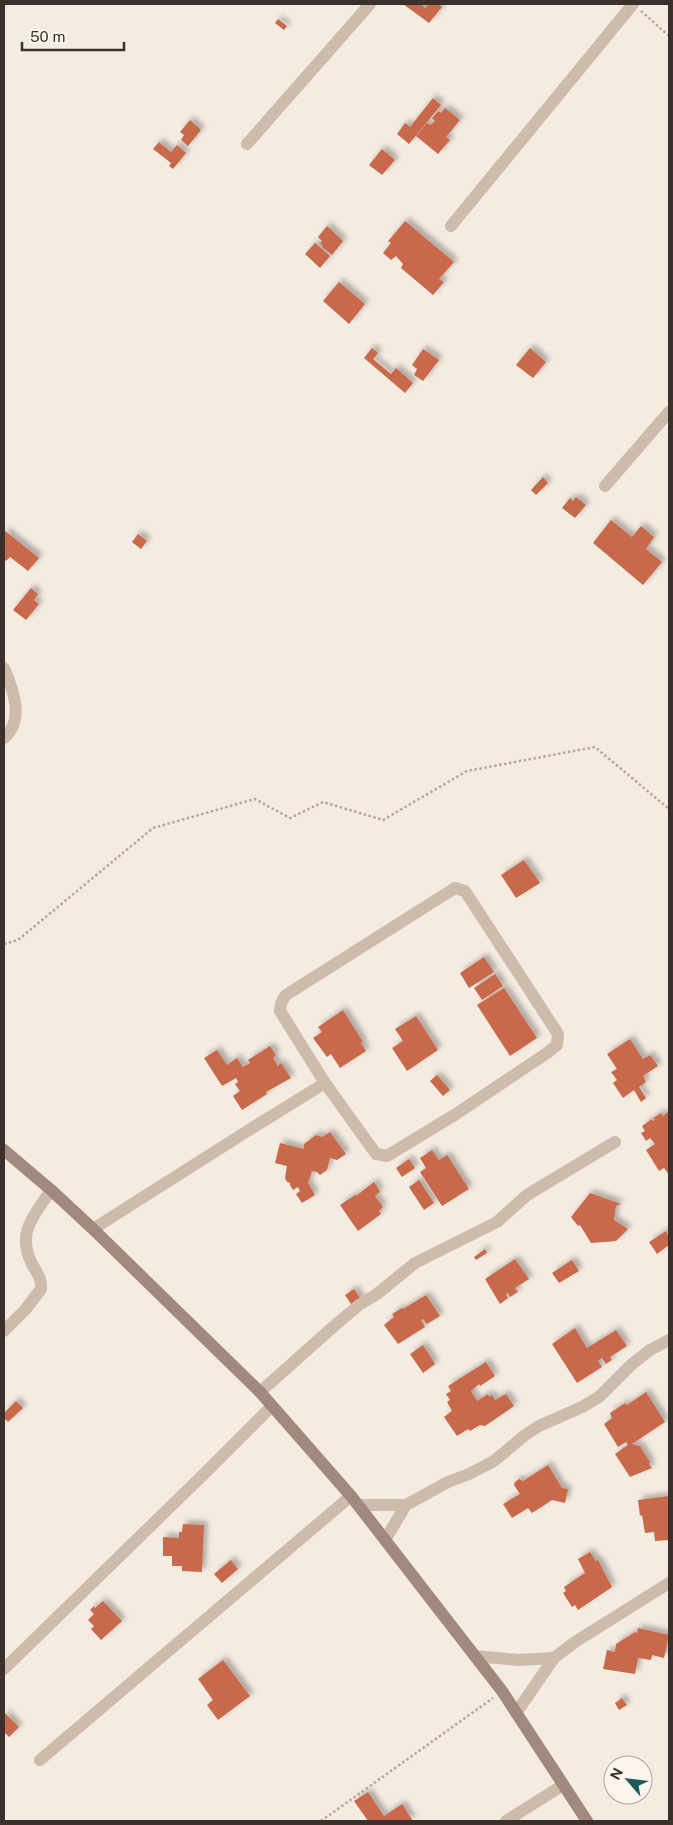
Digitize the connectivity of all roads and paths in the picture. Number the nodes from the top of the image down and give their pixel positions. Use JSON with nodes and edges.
{"nodes":[{"id":1,"x":370,"y":4,"type":"edge"},
{"id":2,"x":633,"y":4,"type":"edge"},
{"id":3,"x":669,"y":36,"type":"edge"},
{"id":4,"x":247,"y":144,"type":"dead end"},
{"id":5,"x":451,"y":226,"type":"dead end"},
{"id":6,"x":669,"y":412,"type":"edge"},
{"id":7,"x":605,"y":486,"type":"dead end"},
{"id":8,"x":4,"y":668,"type":"edge"},
{"id":9,"x":4,"y":738,"type":"edge"},
{"id":10,"x":669,"y":809,"type":"edge"},
{"id":11,"x":4,"y":944,"type":"edge"},
{"id":12,"x":326,"y":1083,"type":"junction"},
{"id":13,"x":615,"y":1142,"type":"dead end"},
{"id":14,"x":4,"y":1150,"type":"edge"},
{"id":15,"x":52,"y":1190,"type":"junction"},
{"id":16,"x":93,"y":1229,"type":"junction"},
{"id":17,"x":4,"y":1331,"type":"edge"},
{"id":18,"x":669,"y":1340,"type":"edge"},
{"id":19,"x":260,"y":1392,"type":"junction"},
{"id":20,"x":272,"y":1406,"type":"junction"},
{"id":21,"x":355,"y":1501,"type":"junction"},
{"id":22,"x":406,"y":1505,"type":"junction"},
{"id":23,"x":386,"y":1540,"type":"junction"},
{"id":24,"x":669,"y":1583,"type":"edge"},
{"id":25,"x":476,"y":1656,"type":"junction"},
{"id":26,"x":554,"y":1658,"type":"junction"},
{"id":27,"x":4,"y":1668,"type":"edge"},
{"id":28,"x":502,"y":1692,"type":"junction"},
{"id":29,"x":516,"y":1713,"type":"junction"},
{"id":30,"x":40,"y":1760,"type":"dead end"},
{"id":31,"x":563,"y":1785,"type":"junction"},
{"id":32,"x":321,"y":1821,"type":"edge"},
{"id":33,"x":506,"y":1821,"type":"edge"},
{"id":34,"x":587,"y":1821,"type":"edge"}],
"edges":[{"from":1,"to":4,"type":"street"},
{"from":2,"to":3,"type":"path"},
{"from":2,"to":5,"type":"street"},
{"from":6,"to":7,"type":"street"},
{"from":8,"to":9,"type":"street"},
{"from":10,"to":11,"type":"path"},
{"from":12,"to":12,"type":"street"},
{"from":12,"to":16,"type":"street"},
{"from":13,"to":19,"type":"street"},
{"from":14,"to":15,"type":"street"},
{"from":15,"to":16,"type":"street"},
{"from":15,"to":17,"type":"street"},
{"from":16,"to":19,"type":"street"},
{"from":18,"to":22,"type":"street"},
{"from":19,"to":20,"type":"street"},
{"from":20,"to":21,"type":"street"},
{"from":20,"to":27,"type":"street"},
{"from":21,"to":22,"type":"street"},
{"from":21,"to":23,"type":"street"},
{"from":21,"to":30,"type":"street"},
{"from":22,"to":23,"type":"street"},
{"from":23,"to":25,"type":"street"},
{"from":24,"to":26,"type":"street"},
{"from":25,"to":26,"type":"street"},
{"from":25,"to":28,"type":"street"},
{"from":26,"to":29,"type":"street"},
{"from":28,"to":29,"type":"street"},
{"from":28,"to":32,"type":"path"},
{"from":29,"to":31,"type":"street"},
{"from":31,"to":33,"type":"street"},
{"from":31,"to":34,"type":"street"}]}
